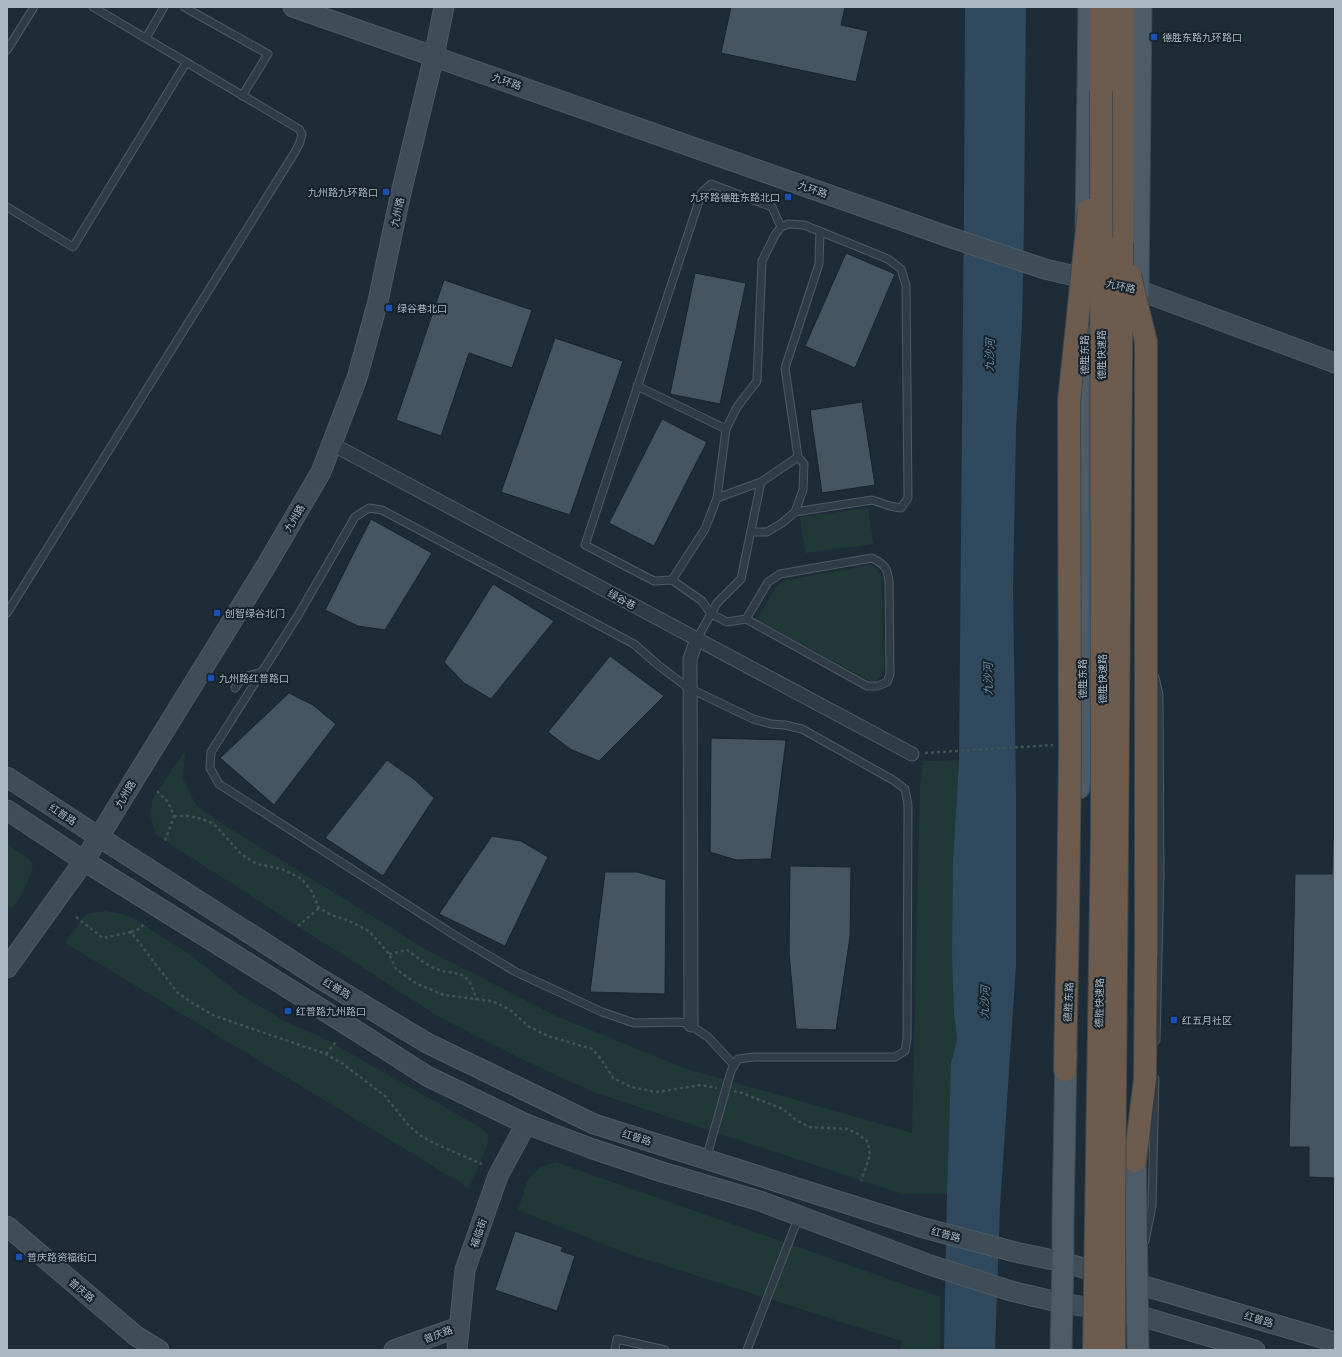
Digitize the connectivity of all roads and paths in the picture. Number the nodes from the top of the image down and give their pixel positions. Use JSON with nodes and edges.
{"nodes":[{"id":1,"x":93,"y":7,"type":"edge"},
{"id":2,"x":164,"y":7,"type":"edge"},
{"id":3,"x":184,"y":7,"type":"edge"},
{"id":4,"x":293,"y":7,"type":"edge"},
{"id":5,"x":444,"y":7,"type":"edge"},
{"id":6,"x":1090,"y":7,"type":"edge"},
{"id":7,"x":1101,"y":7,"type":"edge"},
{"id":8,"x":1123,"y":7,"type":"edge"},
{"id":9,"x":1141,"y":7,"type":"edge"},
{"id":10,"x":30,"y":8,"type":"edge"},
{"id":11,"x":146,"y":38,"type":"junction"},
{"id":12,"x":7,"y":50,"type":"edge"},
{"id":13,"x":434,"y":56,"type":"junction"},
{"id":14,"x":186,"y":63,"type":"junction"},
{"id":15,"x":1101,"y":91,"type":"junction"},
{"id":16,"x":242,"y":96,"type":"junction"},
{"id":17,"x":7,"y":207,"type":"edge"},
{"id":18,"x":781,"y":227,"type":"junction"},
{"id":19,"x":820,"y":231,"type":"junction"},
{"id":20,"x":1122,"y":244,"type":"junction"},
{"id":21,"x":1085,"y":279,"type":"junction"},
{"id":22,"x":1138,"y":290,"type":"junction"},
{"id":23,"x":1335,"y":363,"type":"edge"},
{"id":24,"x":637,"y":386,"type":"junction"},
{"id":25,"x":726,"y":428,"type":"junction"},
{"id":26,"x":332,"y":444,"type":"junction"},
{"id":27,"x":798,"y":457,"type":"junction"},
{"id":28,"x":761,"y":482,"type":"junction"},
{"id":29,"x":717,"y":498,"type":"junction"},
{"id":30,"x":795,"y":512,"type":"junction"},
{"id":31,"x":751,"y":532,"type":"junction"},
{"id":32,"x":672,"y":580,"type":"junction"},
{"id":33,"x":7,"y":613,"type":"edge"},
{"id":34,"x":1139,"y":613,"type":"dead end"},
{"id":35,"x":711,"y":614,"type":"junction"},
{"id":36,"x":746,"y":619,"type":"junction"},
{"id":37,"x":697,"y":639,"type":"junction"},
{"id":38,"x":263,"y":672,"type":"junction"},
{"id":39,"x":235,"y":688,"type":"dead end"},
{"id":40,"x":690,"y":688,"type":"junction"},
{"id":41,"x":1024,"y":747,"type":"dead end"},
{"id":42,"x":912,"y":754,"type":"joint"},
{"id":43,"x":7,"y":777,"type":"edge"},
{"id":44,"x":157,"y":791,"type":"dead end"},
{"id":45,"x":7,"y":810,"type":"edge"},
{"id":46,"x":174,"y":816,"type":"junction"},
{"id":47,"x":98,"y":837,"type":"junction"},
{"id":48,"x":165,"y":841,"type":"dead end"},
{"id":49,"x":84,"y":861,"type":"junction"},
{"id":50,"x":319,"y":908,"type":"junction"},
{"id":51,"x":76,"y":918,"type":"dead end"},
{"id":52,"x":146,"y":922,"type":"dead end"},
{"id":53,"x":298,"y":926,"type":"dead end"},
{"id":54,"x":130,"y":932,"type":"junction"},
{"id":55,"x":389,"y":954,"type":"junction"},
{"id":56,"x":7,"y":968,"type":"edge"},
{"id":57,"x":476,"y":1000,"type":"junction"},
{"id":58,"x":691,"y":1025,"type":"junction"},
{"id":59,"x":336,"y":1042,"type":"dead end"},
{"id":60,"x":1156,"y":1044,"type":"dead end"},
{"id":61,"x":326,"y":1054,"type":"junction"},
{"id":62,"x":734,"y":1065,"type":"junction"},
{"id":63,"x":1065,"y":1070,"type":"junction"},
{"id":64,"x":1155,"y":1075,"type":"dead end"},
{"id":65,"x":726,"y":1090,"type":"junction"},
{"id":66,"x":526,"y":1124,"type":"junction"},
{"id":67,"x":706,"y":1159,"type":"junction"},
{"id":68,"x":1135,"y":1161,"type":"junction"},
{"id":69,"x":482,"y":1164,"type":"dead end"},
{"id":70,"x":861,"y":1181,"type":"dead end"},
{"id":71,"x":799,"y":1216,"type":"junction"},
{"id":72,"x":7,"y":1226,"type":"edge"},
{"id":73,"x":1064,"y":1262,"type":"junction"},
{"id":74,"x":1137,"y":1283,"type":"junction"},
{"id":75,"x":1062,"y":1303,"type":"junction"},
{"id":76,"x":1137,"y":1315,"type":"junction"},
{"id":77,"x":459,"y":1327,"type":"junction"},
{"id":78,"x":1335,"y":1342,"type":"edge"},
{"id":79,"x":159,"y":1350,"type":"edge"},
{"id":80,"x":394,"y":1350,"type":"edge"},
{"id":81,"x":457,"y":1350,"type":"edge"},
{"id":82,"x":615,"y":1350,"type":"edge"},
{"id":83,"x":665,"y":1350,"type":"edge"},
{"id":84,"x":748,"y":1350,"type":"edge"},
{"id":85,"x":1061,"y":1350,"type":"edge"},
{"id":86,"x":1094,"y":1350,"type":"edge"},
{"id":87,"x":1114,"y":1350,"type":"edge"},
{"id":88,"x":1138,"y":1350,"type":"edge"},
{"id":89,"x":1254,"y":1350,"type":"edge"}],
"edges":[{"from":1,"to":11,"type":"lane"},
{"from":2,"to":11,"type":"lane"},
{"from":3,"to":16,"type":"lane"},
{"from":4,"to":13,"type":"main road","name":"九环路"},
{"from":5,"to":13,"type":"main road","name":"九州路"},
{"from":6,"to":21,"type":"main road","name":"德胜东路"},
{"from":7,"to":15,"type":"highway","name":"德胜快速路"},
{"from":8,"to":20,"type":"highway","name":"德胜快速路"},
{"from":9,"to":22,"type":"main road"},
{"from":10,"to":12,"type":"lane"},
{"from":11,"to":14,"type":"lane"},
{"from":13,"to":21,"type":"main road","name":"九环路"},
{"from":13,"to":26,"type":"main road","name":"九州路"},
{"from":14,"to":16,"type":"lane"},
{"from":14,"to":17,"type":"lane"},
{"from":15,"to":63,"type":"highway","bridge":true},
{"from":15,"to":86,"type":"highway","name":"德胜快速路","bridge":true},
{"from":16,"to":33,"type":"lane"},
{"from":18,"to":19,"type":"lane"},
{"from":18,"to":24,"type":"lane"},
{"from":18,"to":25,"type":"lane"},
{"from":19,"to":27,"type":"lane"},
{"from":19,"to":30,"type":"lane"},
{"from":20,"to":68,"type":"highway","bridge":true},
{"from":20,"to":87,"type":"highway","name":"德胜快速路","bridge":true},
{"from":21,"to":22,"type":"main road","name":"九环路"},
{"from":21,"to":63,"type":"main road","name":"德胜东路"},
{"from":22,"to":23,"type":"main road","name":"九环路"},
{"from":22,"to":68,"type":"main road"},
{"from":24,"to":25,"type":"lane"},
{"from":24,"to":32,"type":"lane"},
{"from":25,"to":29,"type":"lane"},
{"from":26,"to":37,"type":"street","name":"绿谷巷"},
{"from":26,"to":47,"type":"main road","name":"九州路"},
{"from":27,"to":28,"type":"lane"},
{"from":27,"to":30,"type":"lane"},
{"from":28,"to":29,"type":"lane"},
{"from":28,"to":31,"type":"lane"},
{"from":29,"to":32,"type":"lane"},
{"from":30,"to":31,"type":"lane"},
{"from":31,"to":35,"type":"lane"},
{"from":32,"to":35,"type":"lane"},
{"from":34,"to":60,"type":"lane"},
{"from":35,"to":36,"type":"lane"},
{"from":35,"to":37,"type":"lane"},
{"from":36,"to":36,"type":"lane"},
{"from":37,"to":40,"type":"street"},
{"from":37,"to":42,"type":"street","name":"绿谷巷"},
{"from":38,"to":39,"type":"lane"},
{"from":38,"to":40,"type":"lane"},
{"from":38,"to":58,"type":"lane"},
{"from":40,"to":58,"type":"street"},
{"from":40,"to":62,"type":"lane"},
{"from":41,"to":42,"type":"path"},
{"from":43,"to":47,"type":"main road","name":"红普路"},
{"from":44,"to":46,"type":"path"},
{"from":45,"to":49,"type":"main road"},
{"from":46,"to":48,"type":"path"},
{"from":46,"to":50,"type":"path"},
{"from":47,"to":49,"type":"main road","name":"九州路"},
{"from":47,"to":67,"type":"main road","name":"红普路"},
{"from":49,"to":56,"type":"main road","name":"九州路"},
{"from":49,"to":66,"type":"main road"},
{"from":50,"to":53,"type":"path"},
{"from":50,"to":55,"type":"path"},
{"from":51,"to":54,"type":"path"},
{"from":52,"to":54,"type":"path"},
{"from":54,"to":61,"type":"path"},
{"from":55,"to":57,"type":"path"},
{"from":55,"to":57,"type":"path"},
{"from":57,"to":65,"type":"path"},
{"from":58,"to":62,"type":"lane"},
{"from":59,"to":61,"type":"path"},
{"from":61,"to":69,"type":"path"},
{"from":62,"to":65,"type":"lane"},
{"from":63,"to":73,"type":"main road","name":"德胜东路"},
{"from":64,"to":74,"type":"lane"},
{"from":65,"to":67,"type":"lane"},
{"from":65,"to":70,"type":"path"},
{"from":66,"to":71,"type":"main road"},
{"from":66,"to":77,"type":"main road","name":"福临街"},
{"from":67,"to":73,"type":"main road","name":"红普路"},
{"from":68,"to":74,"type":"main road"},
{"from":71,"to":75,"type":"main road"},
{"from":71,"to":84,"type":"lane"},
{"from":72,"to":79,"type":"main road","name":"普庆路"},
{"from":73,"to":74,"type":"main road","name":"红普路"},
{"from":73,"to":75,"type":"main road","name":"德胜东路"},
{"from":74,"to":76,"type":"main road"},
{"from":74,"to":78,"type":"main road","name":"红普路"},
{"from":75,"to":76,"type":"main road"},
{"from":75,"to":85,"type":"main road","name":"德胜东路"},
{"from":76,"to":88,"type":"main road"},
{"from":76,"to":89,"type":"main road"},
{"from":77,"to":80,"type":"main road","name":"普庆路"},
{"from":77,"to":81,"type":"main road","name":"福临街"},
{"from":82,"to":83,"type":"lane"}]}
